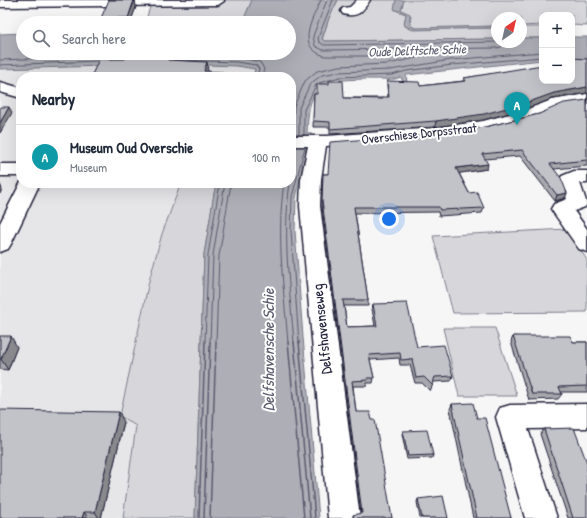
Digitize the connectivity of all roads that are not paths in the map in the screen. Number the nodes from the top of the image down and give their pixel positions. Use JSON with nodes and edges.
{"nodes":[{"id":1,"x":364,"y":0,"type":"edge"},
{"id":2,"x":218,"y":1,"type":"edge"},
{"id":3,"x":0,"y":3,"type":"edge"},
{"id":4,"x":348,"y":11,"type":"dead end"},
{"id":5,"x":0,"y":87,"type":"edge"},
{"id":6,"x":16,"y":92,"type":"edge"},
{"id":7,"x":587,"y":99,"type":"edge"},
{"id":8,"x":296,"y":141,"type":"edge"},
{"id":9,"x":314,"y":141,"type":"junction"},
{"id":10,"x":0,"y":170,"type":"edge"},
{"id":11,"x":16,"y":170,"type":"edge"},
{"id":12,"x":587,"y":177,"type":"edge"},
{"id":13,"x":28,"y":188,"type":"edge"},
{"id":14,"x":0,"y":244,"type":"edge"},
{"id":15,"x":587,"y":244,"type":"edge"},
{"id":16,"x":587,"y":416,"type":"edge"},
{"id":17,"x":344,"y":518,"type":"edge"},
{"id":18,"x":541,"y":518,"type":"edge"}],
"edges":[{"from":1,"to":4,"type":"street"},
{"from":2,"to":3,"type":"street"},
{"from":5,"to":6,"type":"street"},
{"from":7,"to":9,"type":"street","name":"Overschiese Dorpsstraat"},
{"from":8,"to":9,"type":"street","name":"Overschiese Dorpsstraat"},
{"from":9,"to":17,"type":"street","name":"Delfshavenseweg"},
{"from":10,"to":11,"type":"street"},
{"from":12,"to":15,"type":"street"},
{"from":13,"to":14,"type":"street"},
{"from":16,"to":18,"type":"street"}]}
